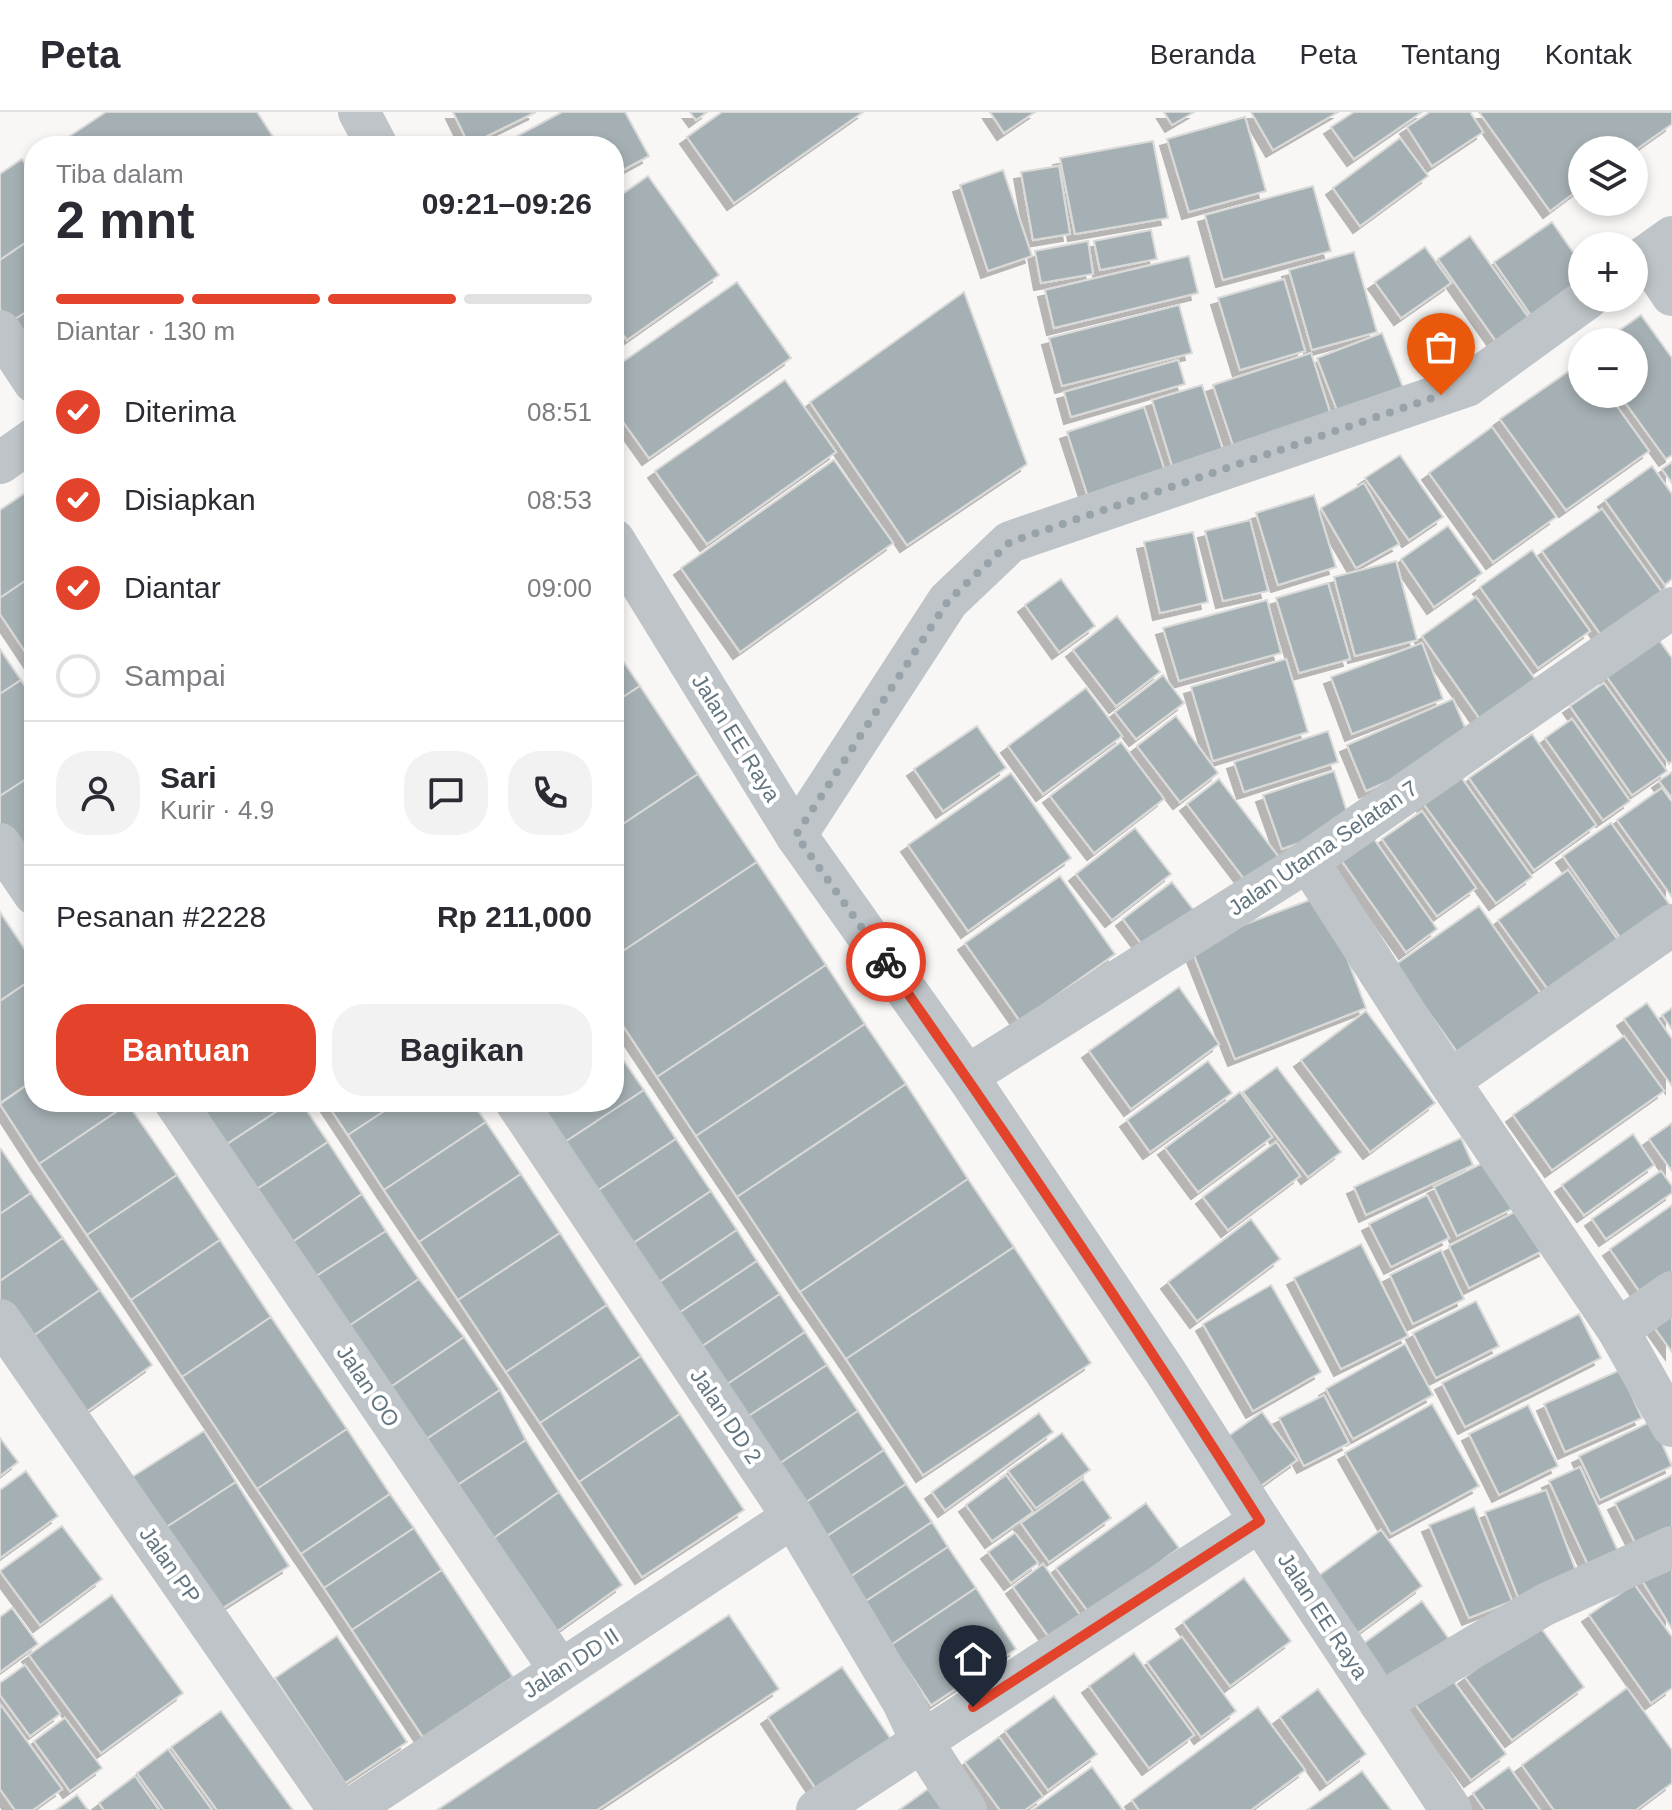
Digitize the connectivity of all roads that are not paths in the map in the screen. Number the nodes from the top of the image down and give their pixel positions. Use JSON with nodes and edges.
{"nodes":[{"id":1,"x":359,"y":112,"type":"edge"},
{"id":2,"x":372,"y":136,"type":"edge"},
{"id":3,"x":1651,"y":252,"type":"edge"},
{"id":4,"x":1672,"y":295,"type":"edge"},
{"id":5,"x":1569,"y":312,"type":"edge"},
{"id":6,"x":0,"y":331,"type":"edge"},
{"id":7,"x":24,"y":367,"type":"edge"},
{"id":8,"x":24,"y":446,"type":"edge"},
{"id":9,"x":0,"y":463,"type":"edge"},
{"id":10,"x":624,"y":556,"type":"edge"},
{"id":11,"x":1672,"y":608,"type":"edge"},
{"id":12,"x":796,"y":835,"type":"junction"},
{"id":13,"x":0,"y":844,"type":"edge"},
{"id":14,"x":1308,"y":861,"type":"junction"},
{"id":15,"x":24,"y":879,"type":"edge"},
{"id":16,"x":1672,"y":925,"type":"edge"},
{"id":17,"x":967,"y":1076,"type":"junction"},
{"id":18,"x":1449,"y":1081,"type":"junction"},
{"id":19,"x":182,"y":1112,"type":"edge"},
{"id":20,"x":523,"y":1112,"type":"edge"},
{"id":21,"x":1672,"y":1292,"type":"edge"},
{"id":22,"x":0,"y":1320,"type":"edge"},
{"id":23,"x":1618,"y":1330,"type":"junction"},
{"id":24,"x":1672,"y":1426,"type":"edge"},
{"id":25,"x":793,"y":1517,"type":"junction"},
{"id":26,"x":1260,"y":1521,"type":"junction"},
{"id":27,"x":1672,"y":1547,"type":"edge"},
{"id":28,"x":560,"y":1670,"type":"junction"},
{"id":29,"x":1380,"y":1703,"type":"junction"},
{"id":30,"x":921,"y":1740,"type":"junction"},
{"id":31,"x":339,"y":1810,"type":"edge"},
{"id":32,"x":349,"y":1810,"type":"edge"},
{"id":33,"x":817,"y":1810,"type":"edge"},
{"id":34,"x":966,"y":1810,"type":"edge"},
{"id":35,"x":1451,"y":1810,"type":"edge"}],
"edges":[{"from":1,"to":2,"type":"street"},
{"from":3,"to":4,"type":"street"},
{"from":5,"to":12,"type":"street"},
{"from":6,"to":7,"type":"street"},
{"from":8,"to":9,"type":"street"},
{"from":10,"to":12,"type":"street","name":"Jalan EE Raya"},
{"from":11,"to":14,"type":"street","name":"Jalan Utama Selatan 7"},
{"from":12,"to":17,"type":"street","name":"Jalan EE Raya"},
{"from":13,"to":15,"type":"street"},
{"from":14,"to":17,"type":"street","name":"Jalan Utama Selatan 7"},
{"from":14,"to":18,"type":"street"},
{"from":16,"to":18,"type":"street"},
{"from":17,"to":26,"type":"street","name":"Jalan EE Raya"},
{"from":18,"to":23,"type":"street"},
{"from":19,"to":28,"type":"street","name":"Jalan OO"},
{"from":20,"to":25,"type":"street","name":"Jalan DD 2"},
{"from":21,"to":23,"type":"street"},
{"from":22,"to":31,"type":"street","name":"Jalan PP"},
{"from":23,"to":24,"type":"street"},
{"from":25,"to":28,"type":"street","name":"Jalan DD II"},
{"from":25,"to":30,"type":"street","name":"Jalan DD 2"},
{"from":26,"to":29,"type":"street","name":"Jalan EE Raya"},
{"from":26,"to":30,"type":"street"},
{"from":27,"to":29,"type":"street"},
{"from":28,"to":32,"type":"street","name":"Jalan DD II"},
{"from":29,"to":35,"type":"street","name":"Jalan EE Raya"},
{"from":30,"to":33,"type":"street"},
{"from":30,"to":34,"type":"street","name":"Jalan DD 2"}]}
